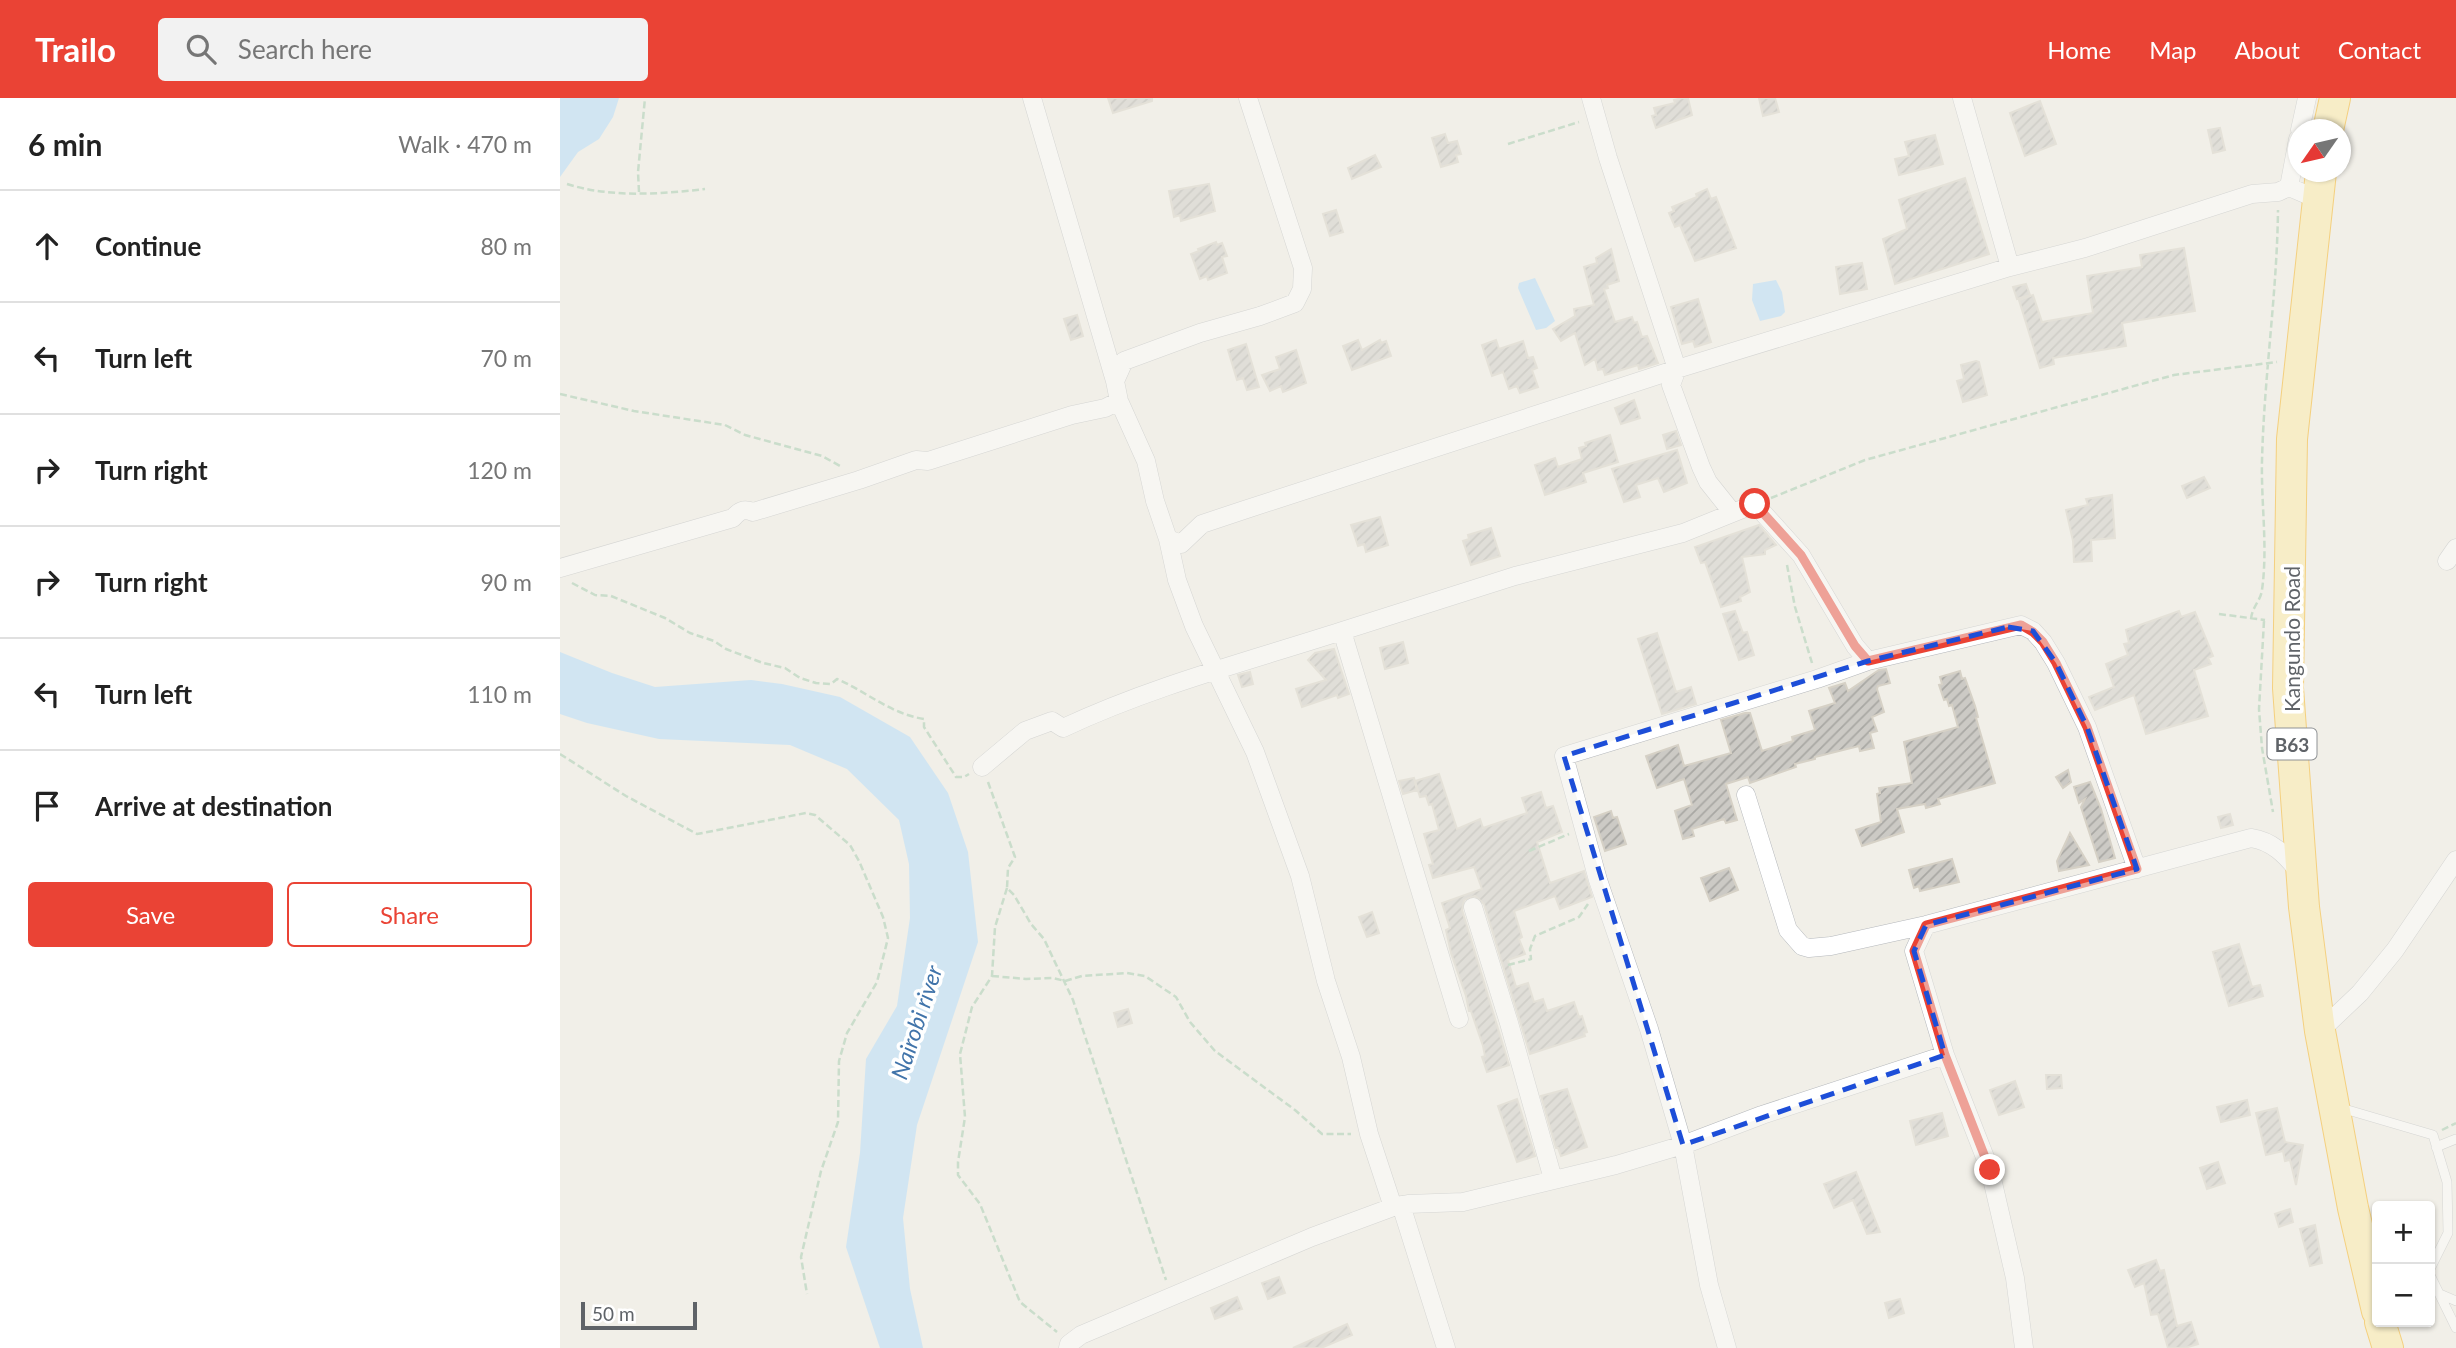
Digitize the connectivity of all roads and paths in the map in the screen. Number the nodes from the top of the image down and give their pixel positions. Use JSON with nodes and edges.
{"nodes":[{"id":1,"x":645,"y":98,"type":"edge"},
{"id":2,"x":1032,"y":98,"type":"edge"},
{"id":3,"x":1248,"y":98,"type":"edge"},
{"id":4,"x":1591,"y":98,"type":"edge"},
{"id":5,"x":1962,"y":98,"type":"edge"},
{"id":6,"x":2307,"y":98,"type":"edge"},
{"id":7,"x":2335,"y":98,"type":"edge"},
{"id":8,"x":1596,"y":117,"type":"junction"},
{"id":9,"x":2302,"y":119,"type":"edge"},
{"id":10,"x":2330,"y":119,"type":"edge"},
{"id":11,"x":1508,"y":144,"type":"dead end"},
{"id":12,"x":2288,"y":173,"type":"edge"},
{"id":13,"x":567,"y":184,"type":"dead end"},
{"id":14,"x":2319,"y":185,"type":"edge"},
{"id":15,"x":705,"y":189,"type":"dead end"},
{"id":16,"x":2283,"y":190,"type":"junction"},
{"id":17,"x":639,"y":193,"type":"junction"},
{"id":18,"x":2010,"y":267,"type":"junction"},
{"id":19,"x":2299,"y":357,"type":"junction"},
{"id":20,"x":2269,"y":363,"type":"junction"},
{"id":21,"x":1677,"y":369,"type":"junction"},
{"id":22,"x":1115,"y":381,"type":"junction"},
{"id":23,"x":560,"y":394,"type":"edge"},
{"id":24,"x":1119,"y":401,"type":"junction"},
{"id":25,"x":859,"y":480,"type":"junction"},
{"id":26,"x":1755,"y":504,"type":"junction"},
{"id":27,"x":1732,"y":512,"type":"junction"},
{"id":28,"x":1168,"y":539,"type":"junction"},
{"id":29,"x":1787,"y":561,"type":"dead end"},
{"id":30,"x":562,"y":573,"type":"edge"},
{"id":31,"x":2220,"y":614,"type":"dead end"},
{"id":32,"x":2277,"y":614,"type":"junction"},
{"id":33,"x":2251,"y":619,"type":"junction"},
{"id":34,"x":1342,"y":631,"type":"junction"},
{"id":35,"x":1868,"y":661,"type":"junction"},
{"id":36,"x":1217,"y":671,"type":"junction"},
{"id":37,"x":1817,"y":679,"type":"junction"},
{"id":38,"x":560,"y":754,"type":"edge"},
{"id":39,"x":982,"y":767,"type":"junction"},
{"id":40,"x":1746,"y":795,"type":"dead end"},
{"id":41,"x":2274,"y":814,"type":"dead end"},
{"id":42,"x":1585,"y":828,"type":"junction"},
{"id":43,"x":1530,"y":851,"type":"dead end"},
{"id":44,"x":2456,"y":860,"type":"edge"},
{"id":45,"x":2137,"y":869,"type":"junction"},
{"id":46,"x":2302,"y":877,"type":"junction"},
{"id":47,"x":1007,"y":888,"type":"junction"},
{"id":48,"x":1605,"y":898,"type":"junction"},
{"id":49,"x":1473,"y":907,"type":"dead end"},
{"id":50,"x":1926,"y":925,"type":"junction"},
{"id":51,"x":1491,"y":968,"type":"junction"},
{"id":52,"x":992,"y":976,"type":"junction"},
{"id":53,"x":1065,"y":981,"type":"junction"},
{"id":54,"x":1459,"y":1019,"type":"dead end"},
{"id":55,"x":2320,"y":1031,"type":"junction"},
{"id":56,"x":1945,"y":1055,"type":"junction"},
{"id":57,"x":2334,"y":1106,"type":"junction"},
{"id":58,"x":1369,"y":1134,"type":"junction"},
{"id":59,"x":2456,"y":1139,"type":"edge"},
{"id":60,"x":1683,"y":1145,"type":"junction"},
{"id":61,"x":2436,"y":1147,"type":"junction"},
{"id":62,"x":1553,"y":1179,"type":"junction"},
{"id":63,"x":1397,"y":1206,"type":"junction"},
{"id":64,"x":2432,"y":1264,"type":"edge"},
{"id":65,"x":2435,"y":1284,"type":"edge"},
{"id":66,"x":2372,"y":1290,"type":"edge"},
{"id":67,"x":807,"y":1294,"type":"dead end"},
{"id":68,"x":2440,"y":1294,"type":"junction"},
{"id":69,"x":1171,"y":1297,"type":"junction"},
{"id":70,"x":2456,"y":1301,"type":"edge"},
{"id":71,"x":2382,"y":1327,"type":"edge"},
{"id":72,"x":2456,"y":1328,"type":"edge"},
{"id":73,"x":1068,"y":1346,"type":"edge"},
{"id":74,"x":1446,"y":1348,"type":"edge"},
{"id":75,"x":1727,"y":1348,"type":"edge"},
{"id":76,"x":2024,"y":1348,"type":"edge"},
{"id":77,"x":2388,"y":1348,"type":"edge"}],
"edges":[{"from":1,"to":17,"type":"path"},
{"from":2,"to":22,"type":"street"},
{"from":3,"to":22,"type":"street"},
{"from":4,"to":8,"type":"street"},
{"from":5,"to":18,"type":"street"},
{"from":6,"to":9,"type":"street"},
{"from":7,"to":10,"type":"highway"},
{"from":8,"to":11,"type":"path"},
{"from":8,"to":21,"type":"street"},
{"from":12,"to":16,"type":"street"},
{"from":13,"to":17,"type":"path"},
{"from":14,"to":16,"type":"street"},
{"from":14,"to":19,"type":"highway","name":"Kangundo Road","number":"B63"},
{"from":15,"to":17,"type":"path"},
{"from":16,"to":18,"type":"street"},
{"from":16,"to":20,"type":"path"},
{"from":18,"to":21,"type":"street"},
{"from":19,"to":20,"type":"path"},
{"from":19,"to":32,"type":"highway","name":"Kangundo Road","number":"B63"},
{"from":20,"to":26,"type":"path"},
{"from":20,"to":33,"type":"path"},
{"from":21,"to":27,"type":"street"},
{"from":21,"to":28,"type":"street"},
{"from":22,"to":24,"type":"street"},
{"from":23,"to":25,"type":"path"},
{"from":24,"to":25,"type":"street"},
{"from":24,"to":28,"type":"street"},
{"from":25,"to":30,"type":"street"},
{"from":26,"to":27,"type":"street"},
{"from":26,"to":35,"type":"street"},
{"from":27,"to":34,"type":"street"},
{"from":28,"to":36,"type":"street"},
{"from":29,"to":37,"type":"path"},
{"from":30,"to":39,"type":"path"},
{"from":31,"to":33,"type":"path"},
{"from":32,"to":33,"type":"path"},
{"from":32,"to":41,"type":"path"},
{"from":32,"to":46,"type":"highway","name":"Kangundo Road","number":"B63"},
{"from":34,"to":36,"type":"street"},
{"from":34,"to":54,"type":"street"},
{"from":35,"to":37,"type":"street"},
{"from":35,"to":45,"type":"street"},
{"from":36,"to":39,"type":"street"},
{"from":36,"to":58,"type":"street"},
{"from":37,"to":42,"type":"street"},
{"from":38,"to":67,"type":"path"},
{"from":39,"to":47,"type":"path"},
{"from":40,"to":50,"type":"street"},
{"from":42,"to":43,"type":"path"},
{"from":42,"to":48,"type":"street"},
{"from":44,"to":55,"type":"street"},
{"from":45,"to":46,"type":"street"},
{"from":45,"to":50,"type":"street"},
{"from":46,"to":55,"type":"highway","name":"Kangundo Road","number":"B63"},
{"from":47,"to":52,"type":"path"},
{"from":47,"to":53,"type":"path"},
{"from":48,"to":51,"type":"path"},
{"from":48,"to":60,"type":"street"},
{"from":49,"to":51,"type":"street"},
{"from":50,"to":56,"type":"street"},
{"from":51,"to":62,"type":"street"},
{"from":52,"to":53,"type":"path"},
{"from":52,"to":73,"type":"path"},
{"from":53,"to":58,"type":"path"},
{"from":53,"to":69,"type":"path"},
{"from":55,"to":57,"type":"highway","name":"Kangundo Road","number":"B63"},
{"from":56,"to":60,"type":"street"},
{"from":56,"to":76,"type":"street"},
{"from":57,"to":61,"type":"lane"},
{"from":57,"to":66,"type":"highway","name":"Kangundo Road","number":"B63"},
{"from":58,"to":63,"type":"street"},
{"from":59,"to":61,"type":"lane"},
{"from":60,"to":62,"type":"street"},
{"from":60,"to":75,"type":"street"},
{"from":61,"to":64,"type":"lane"},
{"from":62,"to":63,"type":"street"},
{"from":63,"to":69,"type":"street"},
{"from":63,"to":74,"type":"street"},
{"from":65,"to":68,"type":"lane"},
{"from":68,"to":70,"type":"lane"},
{"from":68,"to":72,"type":"lane"},
{"from":69,"to":73,"type":"street"},
{"from":71,"to":77,"type":"highway"}]}
